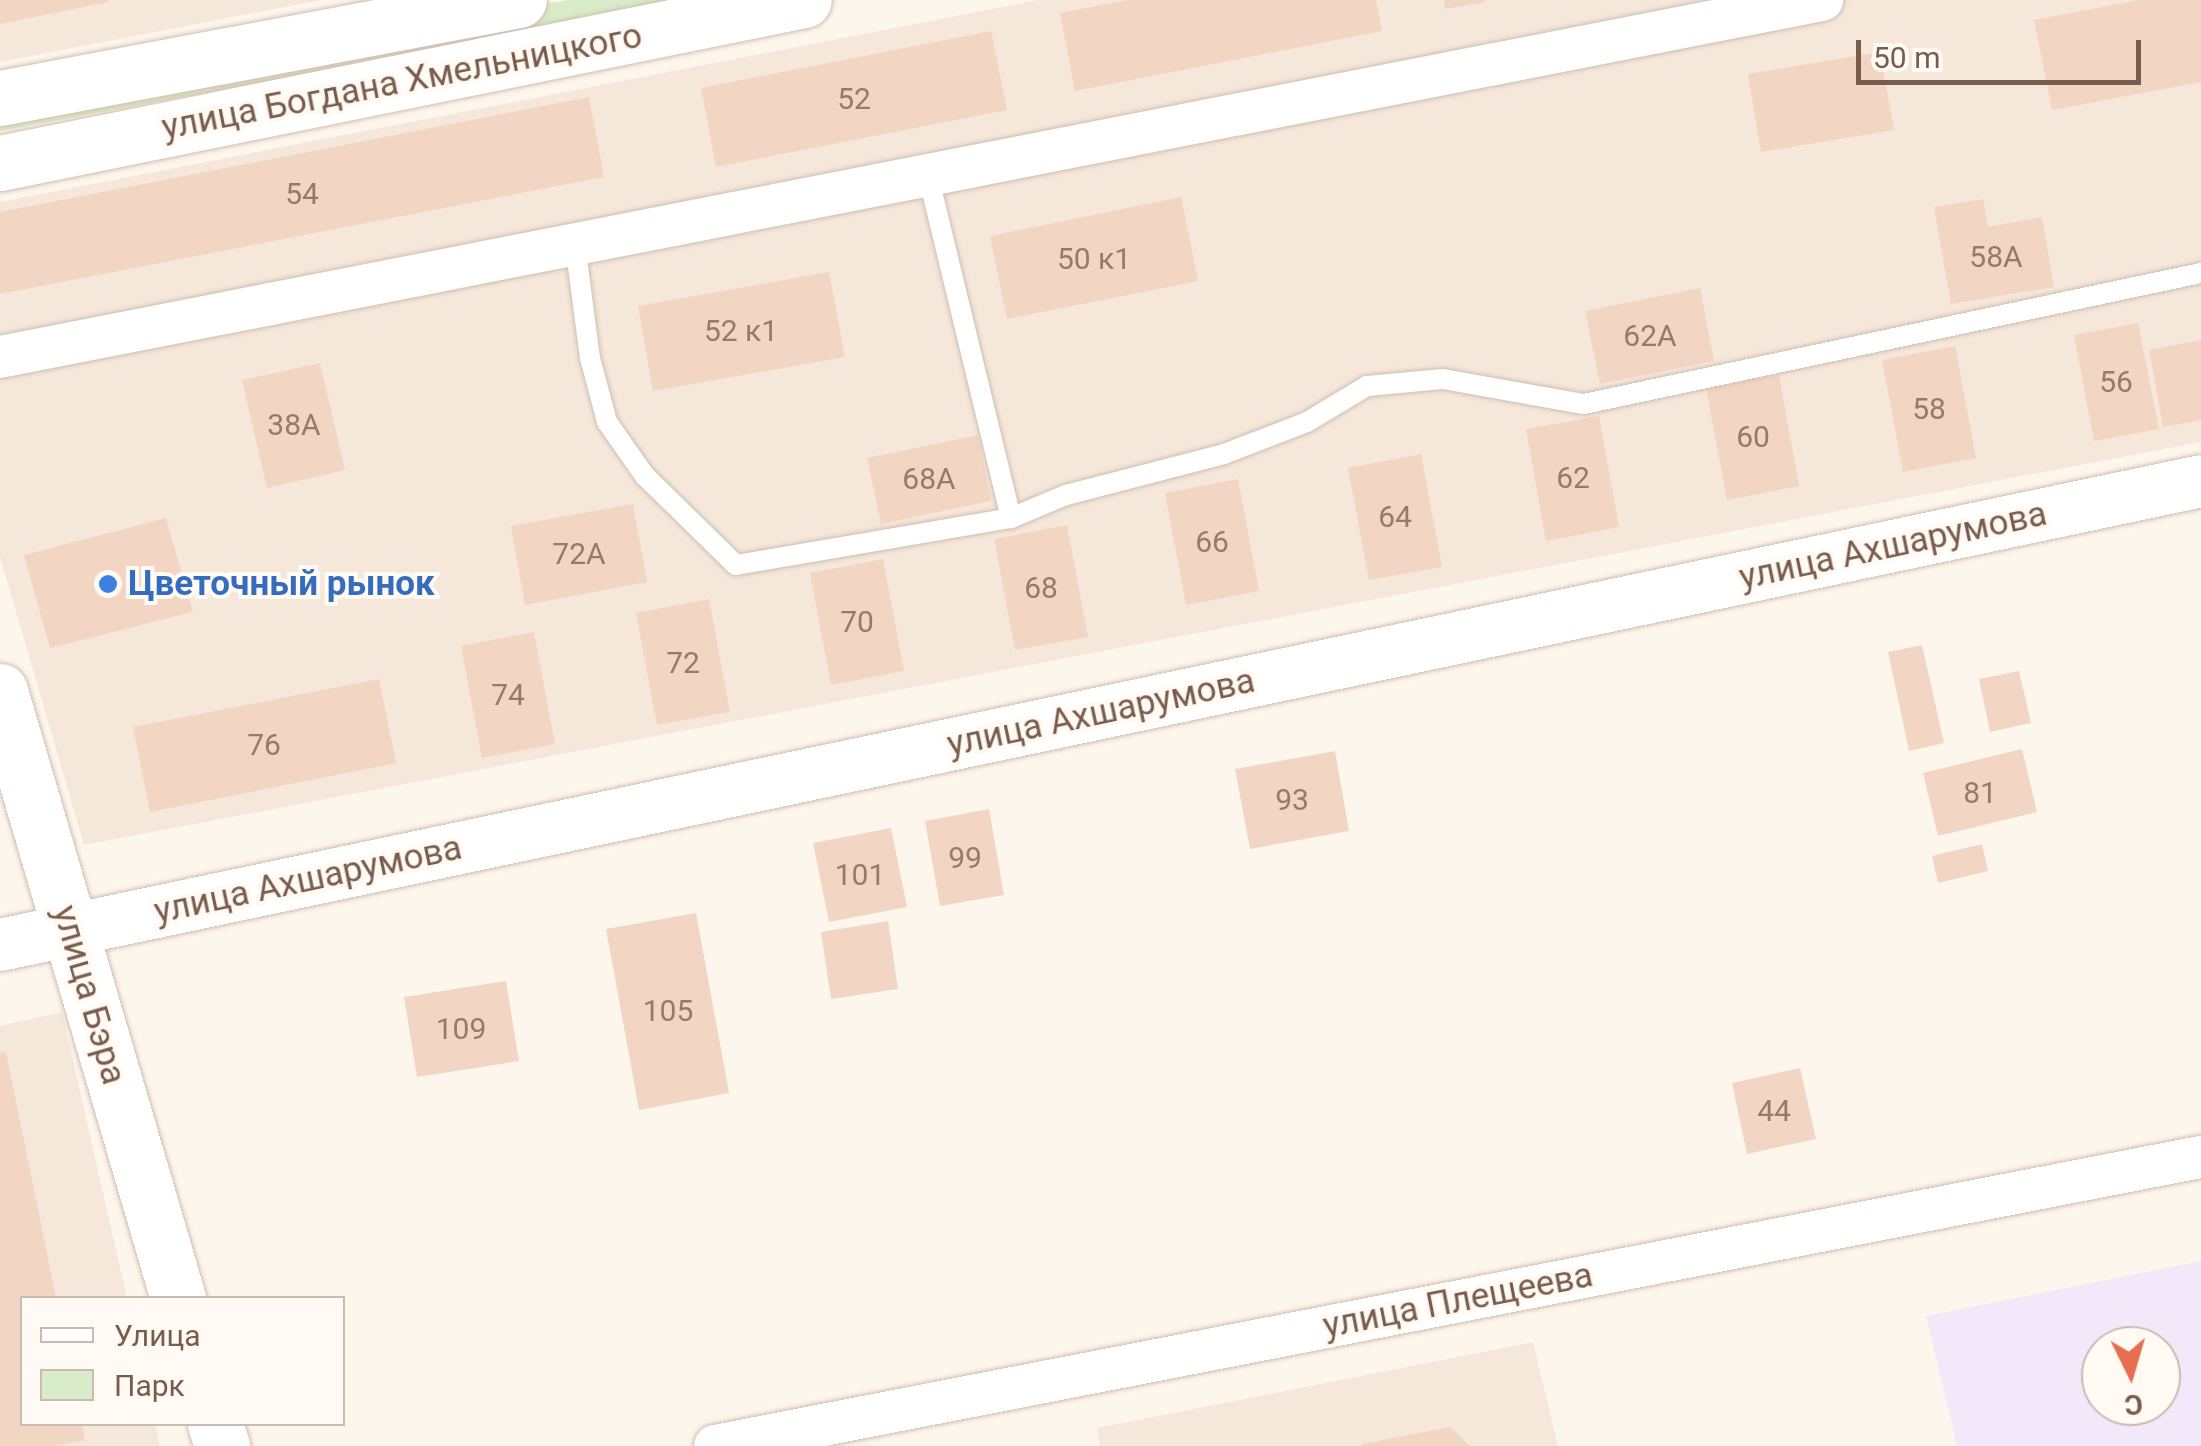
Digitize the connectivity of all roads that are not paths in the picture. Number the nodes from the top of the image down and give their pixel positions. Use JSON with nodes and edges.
{"nodes":[{"id":1,"x":519,"y":0,"type":"edge"},
{"id":2,"x":804,"y":0,"type":"edge"},
{"id":3,"x":1822,"y":0,"type":"edge"},
{"id":4,"x":0,"y":98,"type":"edge"},
{"id":5,"x":0,"y":164,"type":"edge"},
{"id":6,"x":928,"y":175,"type":"junction"},
{"id":7,"x":575,"y":244,"type":"junction"},
{"id":8,"x":2201,"y":273,"type":"edge"},
{"id":9,"x":0,"y":357,"type":"edge"},
{"id":10,"x":2201,"y":481,"type":"edge"},
{"id":11,"x":1011,"y":518,"type":"junction"},
{"id":12,"x":0,"y":691,"type":"edge"},
{"id":13,"x":70,"y":930,"type":"junction"},
{"id":14,"x":0,"y":945,"type":"edge"},
{"id":15,"x":2201,"y":1157,"type":"edge"},
{"id":16,"x":177,"y":1296,"type":"edge"},
{"id":17,"x":715,"y":1446,"type":"edge"}],
"edges":[{"from":1,"to":4,"type":"main road","name":"улица Богдана Хмельницкого"},
{"from":2,"to":5,"type":"main road","name":"улица Богдана Хмельницкого"},
{"from":3,"to":6,"type":"street"},
{"from":6,"to":7,"type":"street"},
{"from":6,"to":11,"type":"lane"},
{"from":7,"to":9,"type":"street"},
{"from":7,"to":11,"type":"lane"},
{"from":8,"to":11,"type":"lane"},
{"from":10,"to":13,"type":"street","name":"улица Ахшарумова"},
{"from":12,"to":13,"type":"main road","name":"улица Бэра"},
{"from":13,"to":14,"type":"street","name":"улица Ахшарумова"},
{"from":13,"to":16,"type":"main road","name":"улица Бэра"},
{"from":15,"to":17,"type":"street","name":"улица Плещеева"}]}
